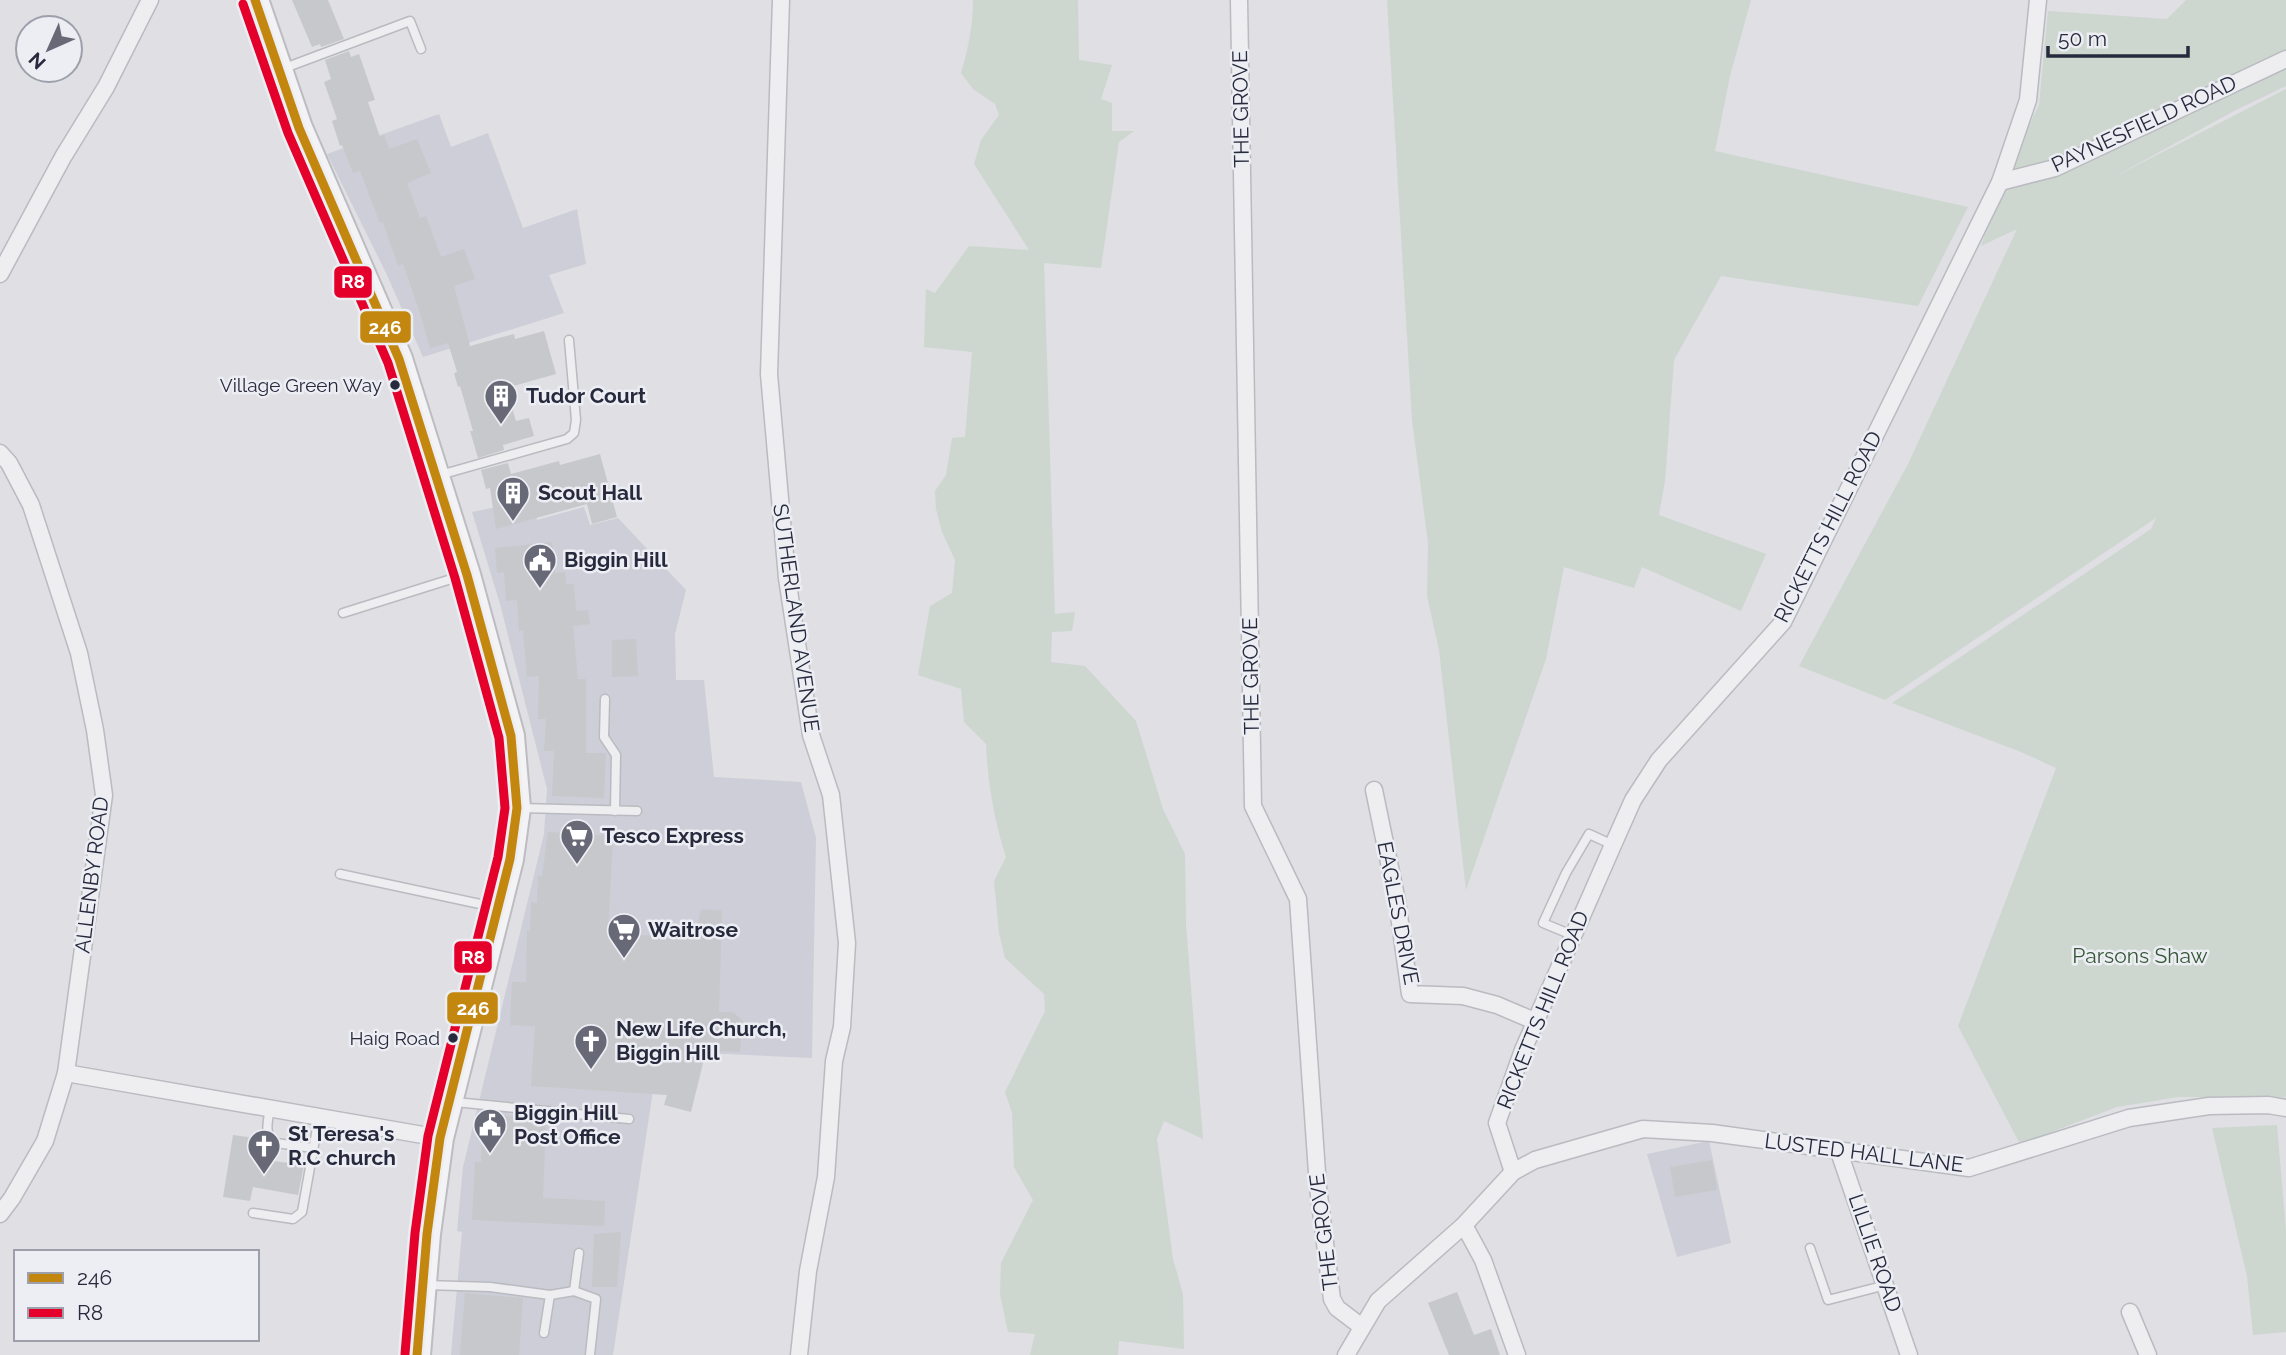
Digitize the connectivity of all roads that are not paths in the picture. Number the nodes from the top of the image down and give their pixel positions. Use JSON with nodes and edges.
{"nodes":[{"id":1,"x":150,"y":0,"type":"edge"},
{"id":2,"x":255,"y":0,"type":"edge"},
{"id":3,"x":781,"y":0,"type":"edge"},
{"id":4,"x":1240,"y":0,"type":"edge"},
{"id":5,"x":2038,"y":0,"type":"edge"},
{"id":6,"x":421,"y":49,"type":"dead end"},
{"id":7,"x":2286,"y":59,"type":"edge"},
{"id":8,"x":279,"y":70,"type":"junction"},
{"id":9,"x":2000,"y":182,"type":"junction"},
{"id":10,"x":0,"y":274,"type":"edge"},
{"id":11,"x":569,"y":340,"type":"dead end"},
{"id":12,"x":0,"y":453,"type":"edge"},
{"id":13,"x":437,"y":476,"type":"junction"},
{"id":14,"x":467,"y":575,"type":"junction"},
{"id":15,"x":343,"y":613,"type":"dead end"},
{"id":16,"x":605,"y":699,"type":"dead end"},
{"id":17,"x":1374,"y":790,"type":"dead end"},
{"id":18,"x":517,"y":808,"type":"junction"},
{"id":19,"x":615,"y":811,"type":"junction"},
{"id":20,"x":636,"y":811,"type":"dead end"},
{"id":21,"x":1612,"y":845,"type":"junction"},
{"id":22,"x":340,"y":874,"type":"dead end"},
{"id":23,"x":498,"y":908,"type":"junction"},
{"id":24,"x":1572,"y":935,"type":"junction"},
{"id":25,"x":1537,"y":1022,"type":"junction"},
{"id":26,"x":66,"y":1073,"type":"junction"},
{"id":27,"x":450,"y":1102,"type":"junction"},
{"id":28,"x":270,"y":1108,"type":"junction"},
{"id":29,"x":2286,"y":1108,"type":"edge"},
{"id":30,"x":319,"y":1117,"type":"junction"},
{"id":31,"x":629,"y":1119,"type":"dead end"},
{"id":32,"x":440,"y":1138,"type":"junction"},
{"id":33,"x":313,"y":1148,"type":"junction"},
{"id":34,"x":1839,"y":1152,"type":"junction"},
{"id":35,"x":1513,"y":1172,"type":"junction"},
{"id":36,"x":253,"y":1213,"type":"dead end"},
{"id":37,"x":0,"y":1214,"type":"edge"},
{"id":38,"x":1464,"y":1226,"type":"junction"},
{"id":39,"x":1810,"y":1248,"type":"dead end"},
{"id":40,"x":579,"y":1253,"type":"dead end"},
{"id":41,"x":423,"y":1284,"type":"junction"},
{"id":42,"x":1886,"y":1285,"type":"junction"},
{"id":43,"x":574,"y":1291,"type":"junction"},
{"id":44,"x":550,"y":1295,"type":"junction"},
{"id":45,"x":2130,"y":1312,"type":"dead end"},
{"id":46,"x":1362,"y":1327,"type":"junction"},
{"id":47,"x":544,"y":1334,"type":"dead end"},
{"id":48,"x":417,"y":1355,"type":"edge"},
{"id":49,"x":590,"y":1355,"type":"edge"},
{"id":50,"x":799,"y":1355,"type":"edge"},
{"id":51,"x":1346,"y":1355,"type":"edge"},
{"id":52,"x":1517,"y":1355,"type":"edge"},
{"id":53,"x":1909,"y":1355,"type":"edge"},
{"id":54,"x":2148,"y":1355,"type":"edge"}],
"edges":[{"from":1,"to":10,"type":"street"},
{"from":2,"to":8,"type":"main road"},
{"from":3,"to":50,"type":"street","name":"SUTHERLAND AVENUE"},
{"from":4,"to":46,"type":"street","name":"THE GROVE"},
{"from":5,"to":9,"type":"street","name":"RICKETTS HILL ROAD"},
{"from":6,"to":8,"type":"lane"},
{"from":7,"to":9,"type":"street","name":"PAYNESFIELD ROAD"},
{"from":8,"to":13,"type":"main road"},
{"from":9,"to":21,"type":"street","name":"RICKETTS HILL ROAD"},
{"from":11,"to":13,"type":"lane"},
{"from":12,"to":26,"type":"street","name":"ALLENBY ROAD"},
{"from":13,"to":14,"type":"main road"},
{"from":14,"to":15,"type":"lane"},
{"from":14,"to":18,"type":"main road"},
{"from":16,"to":19,"type":"lane"},
{"from":17,"to":25,"type":"street","name":"EAGLES DRIVE"},
{"from":18,"to":19,"type":"lane"},
{"from":18,"to":23,"type":"main road"},
{"from":19,"to":20,"type":"lane"},
{"from":21,"to":24,"type":"street","name":"RICKETTS HILL ROAD"},
{"from":21,"to":24,"type":"lane"},
{"from":22,"to":23,"type":"lane"},
{"from":23,"to":27,"type":"main road"},
{"from":24,"to":25,"type":"street","name":"RICKETTS HILL ROAD"},
{"from":25,"to":35,"type":"street","name":"RICKETTS HILL ROAD"},
{"from":26,"to":28,"type":"street"},
{"from":26,"to":37,"type":"street","name":"ALLENBY ROAD"},
{"from":27,"to":31,"type":"lane"},
{"from":27,"to":32,"type":"main road"},
{"from":28,"to":30,"type":"street"},
{"from":28,"to":33,"type":"lane"},
{"from":29,"to":34,"type":"street","name":"LUSTED HALL LANE"},
{"from":30,"to":32,"type":"street"},
{"from":30,"to":33,"type":"lane"},
{"from":32,"to":41,"type":"main road"},
{"from":33,"to":36,"type":"lane"},
{"from":34,"to":35,"type":"street","name":"LUSTED HALL LANE"},
{"from":34,"to":42,"type":"street","name":"LILLIE ROAD"},
{"from":35,"to":38,"type":"street","name":"LUSTED HALL LANE"},
{"from":38,"to":46,"type":"street","name":"LUSTED HALL LANE"},
{"from":38,"to":52,"type":"street"},
{"from":39,"to":42,"type":"lane"},
{"from":40,"to":43,"type":"lane"},
{"from":41,"to":44,"type":"lane"},
{"from":41,"to":48,"type":"main road"},
{"from":42,"to":53,"type":"street","name":"LILLIE ROAD"},
{"from":43,"to":44,"type":"lane"},
{"from":43,"to":49,"type":"lane"},
{"from":44,"to":47,"type":"lane"},
{"from":45,"to":54,"type":"street"},
{"from":46,"to":51,"type":"street","name":"LUSTED HALL LANE"}]}
